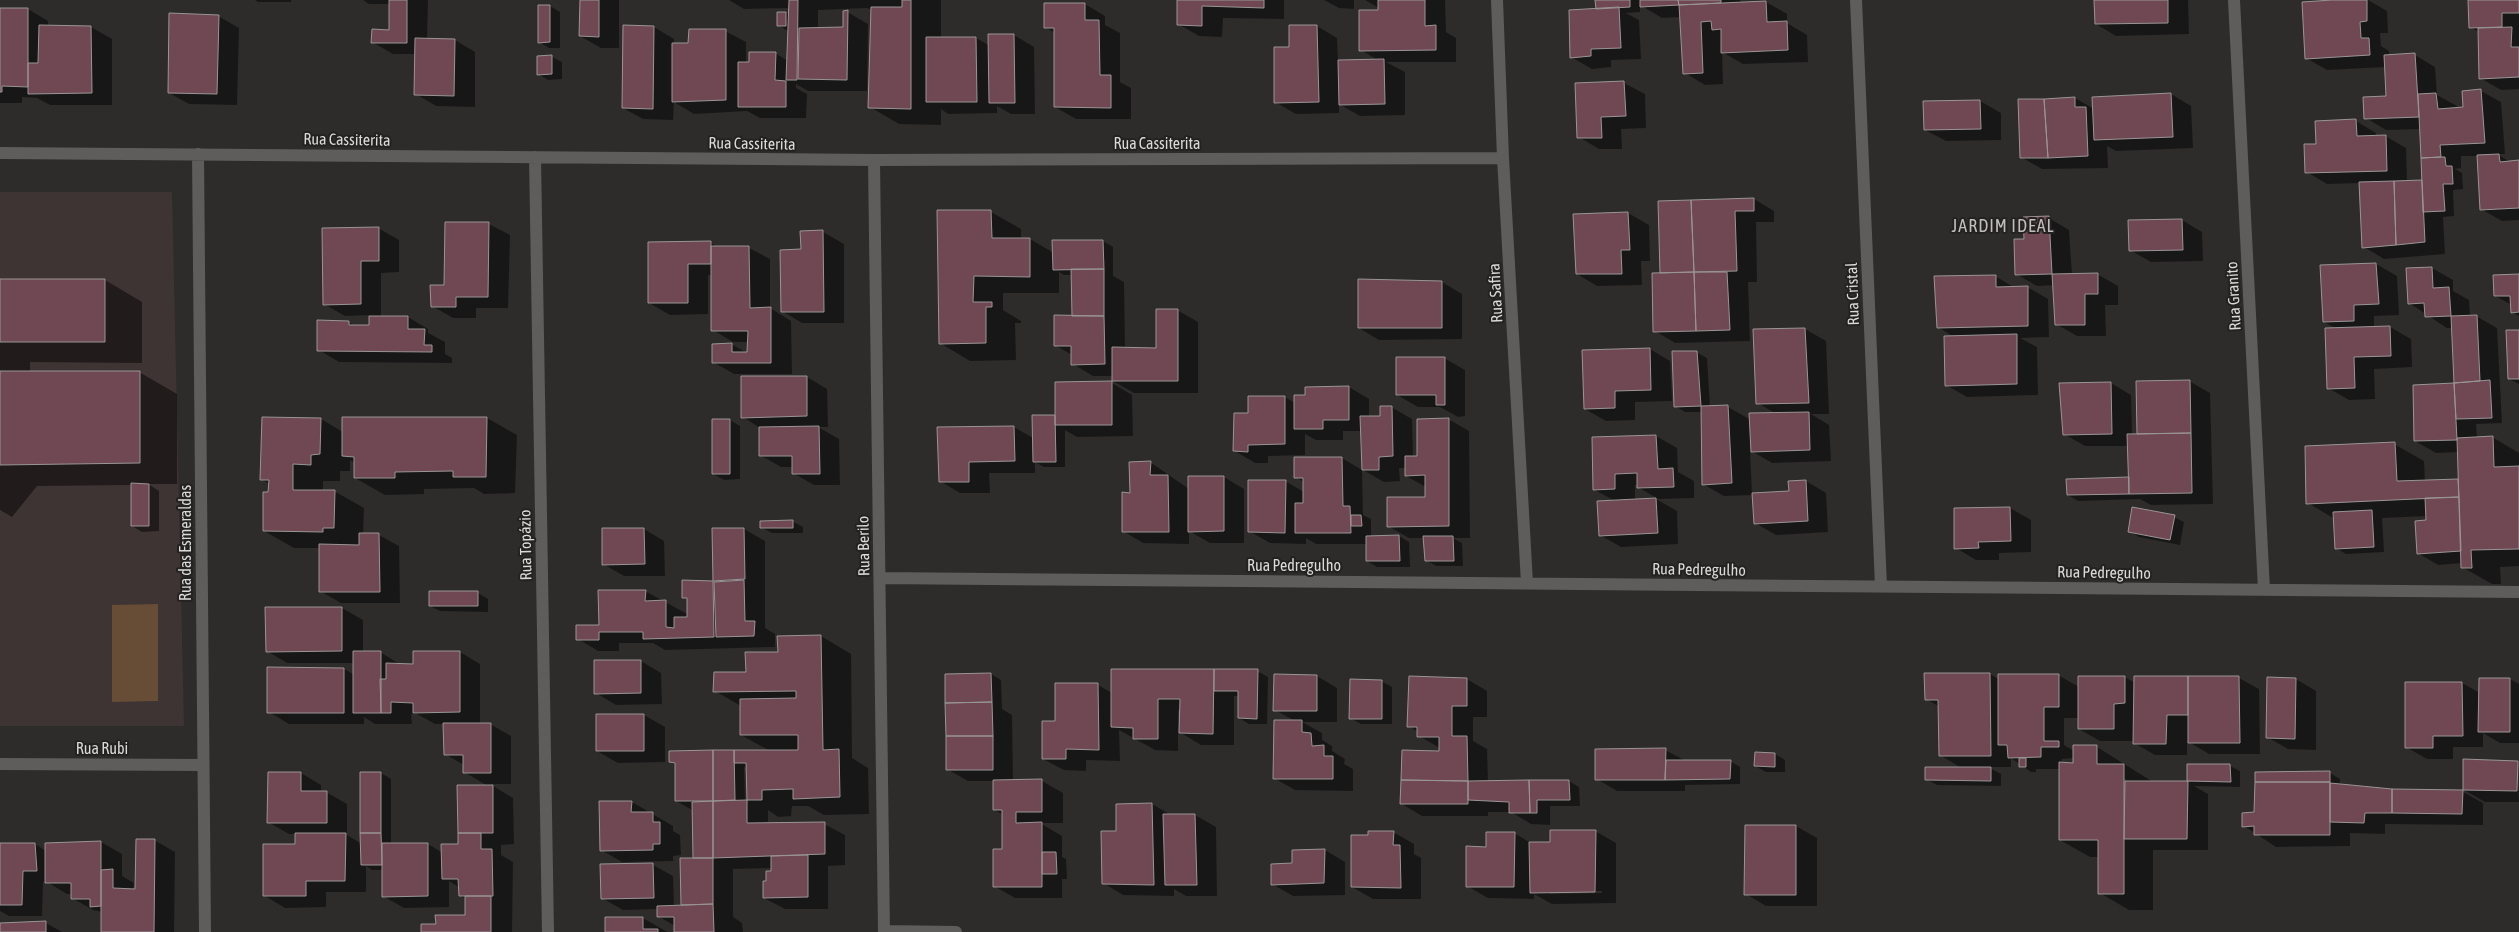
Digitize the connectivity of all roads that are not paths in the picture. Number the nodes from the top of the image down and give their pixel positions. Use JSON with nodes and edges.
{"nodes":[{"id":1,"x":1497,"y":0,"type":"edge"},
{"id":2,"x":1856,"y":0,"type":"edge"},
{"id":3,"x":2234,"y":0,"type":"edge"},
{"id":4,"x":0,"y":152,"type":"edge"},
{"id":5,"x":198,"y":154,"type":"junction"},
{"id":6,"x":535,"y":157,"type":"junction"},
{"id":7,"x":1503,"y":158,"type":"junction"},
{"id":8,"x":874,"y":160,"type":"junction"},
{"id":9,"x":880,"y":578,"type":"junction"},
{"id":10,"x":1527,"y":583,"type":"junction"},
{"id":11,"x":1881,"y":586,"type":"junction"},
{"id":12,"x":2264,"y":590,"type":"junction"},
{"id":13,"x":2519,"y":592,"type":"edge"},
{"id":14,"x":0,"y":764,"type":"edge"},
{"id":15,"x":204,"y":765,"type":"junction"},
{"id":16,"x":205,"y":932,"type":"edge"},
{"id":17,"x":548,"y":932,"type":"edge"},
{"id":18,"x":884,"y":932,"type":"edge"},
{"id":19,"x":956,"y":932,"type":"edge"}],
"edges":[{"from":1,"to":7,"type":"street","name":"Rua Safira"},
{"from":2,"to":11,"type":"street","name":"Rua Cristal"},
{"from":3,"to":12,"type":"street","name":"Rua Granito"},
{"from":4,"to":5,"type":"street","name":"Rua Cassiterita"},
{"from":5,"to":6,"type":"street","name":"Rua Cassiterita"},
{"from":5,"to":15,"type":"street","name":"Rua das Esmeraldas"},
{"from":6,"to":8,"type":"street","name":"Rua Cassiterita"},
{"from":6,"to":17,"type":"street","name":"Rua Topázio"},
{"from":7,"to":8,"type":"street","name":"Rua Cassiterita"},
{"from":7,"to":10,"type":"street","name":"Rua Safira"},
{"from":8,"to":9,"type":"street","name":"Rua Berilo"},
{"from":9,"to":10,"type":"street","name":"Rua Pedregulho"},
{"from":9,"to":18,"type":"street","name":"Rua Berilo"},
{"from":10,"to":11,"type":"street","name":"Rua Pedregulho"},
{"from":11,"to":12,"type":"street","name":"Rua Pedregulho"},
{"from":12,"to":13,"type":"street","name":"Rua Pedregulho"},
{"from":14,"to":15,"type":"street","name":"Rua Rubi"},
{"from":15,"to":16,"type":"street","name":"Rua das Esmeraldas"},
{"from":18,"to":19,"type":"street"}]}
